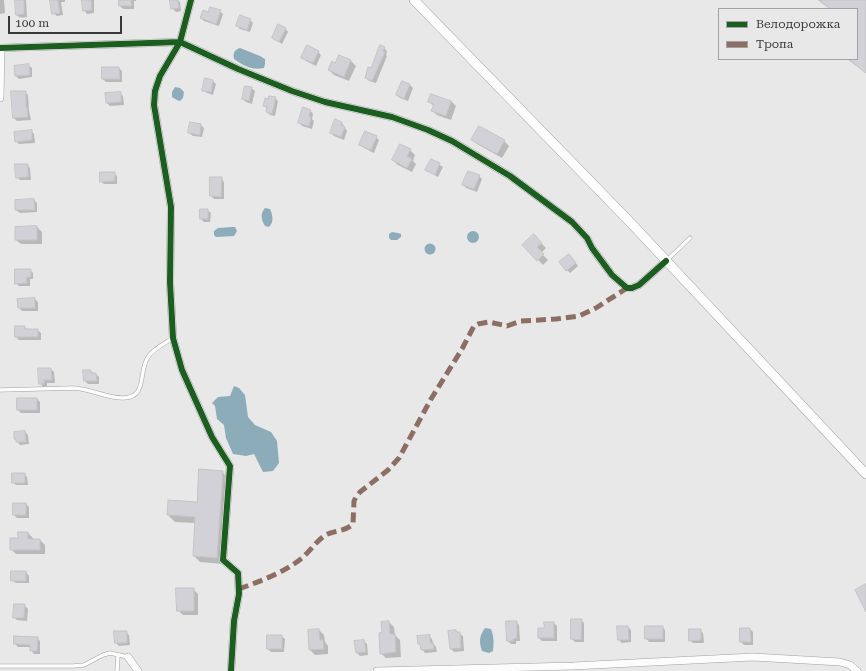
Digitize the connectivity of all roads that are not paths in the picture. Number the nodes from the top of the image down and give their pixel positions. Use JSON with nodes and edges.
{"nodes":[{"id":1,"x":191,"y":0,"type":"edge"},
{"id":2,"x":414,"y":0,"type":"edge"},
{"id":3,"x":180,"y":42,"type":"junction"},
{"id":4,"x":0,"y":48,"type":"edge"},
{"id":5,"x":0,"y":98,"type":"edge"},
{"id":6,"x":690,"y":238,"type":"dead end"},
{"id":7,"x":666,"y":261,"type":"junction"},
{"id":8,"x":173,"y":338,"type":"junction"},
{"id":9,"x":0,"y":390,"type":"edge"},
{"id":10,"x":866,"y":474,"type":"edge"},
{"id":11,"x":118,"y":656,"type":"junction"},
{"id":12,"x":128,"y":657,"type":"joint"},
{"id":13,"x":0,"y":666,"type":"edge"},
{"id":14,"x":573,"y":669,"type":"edge"},
{"id":15,"x":117,"y":671,"type":"edge"},
{"id":16,"x":138,"y":671,"type":"edge"},
{"id":17,"x":231,"y":671,"type":"edge"},
{"id":18,"x":377,"y":671,"type":"edge"},
{"id":19,"x":857,"y":671,"type":"edge"}],
"edges":[{"from":1,"to":3,"type":"street"},
{"from":2,"to":7,"type":"main road"},
{"from":3,"to":4,"type":"street"},
{"from":3,"to":7,"type":"street"},
{"from":3,"to":8,"type":"street"},
{"from":4,"to":5,"type":"street"},
{"from":6,"to":7,"type":"lane"},
{"from":7,"to":10,"type":"main road"},
{"from":8,"to":9,"type":"lane"},
{"from":8,"to":17,"type":"street"},
{"from":11,"to":12,"type":"lane"},
{"from":11,"to":13,"type":"lane"},
{"from":11,"to":15,"type":"lane"},
{"from":12,"to":16,"type":"street"},
{"from":14,"to":18,"type":"street"},
{"from":14,"to":19,"type":"street"}]}
